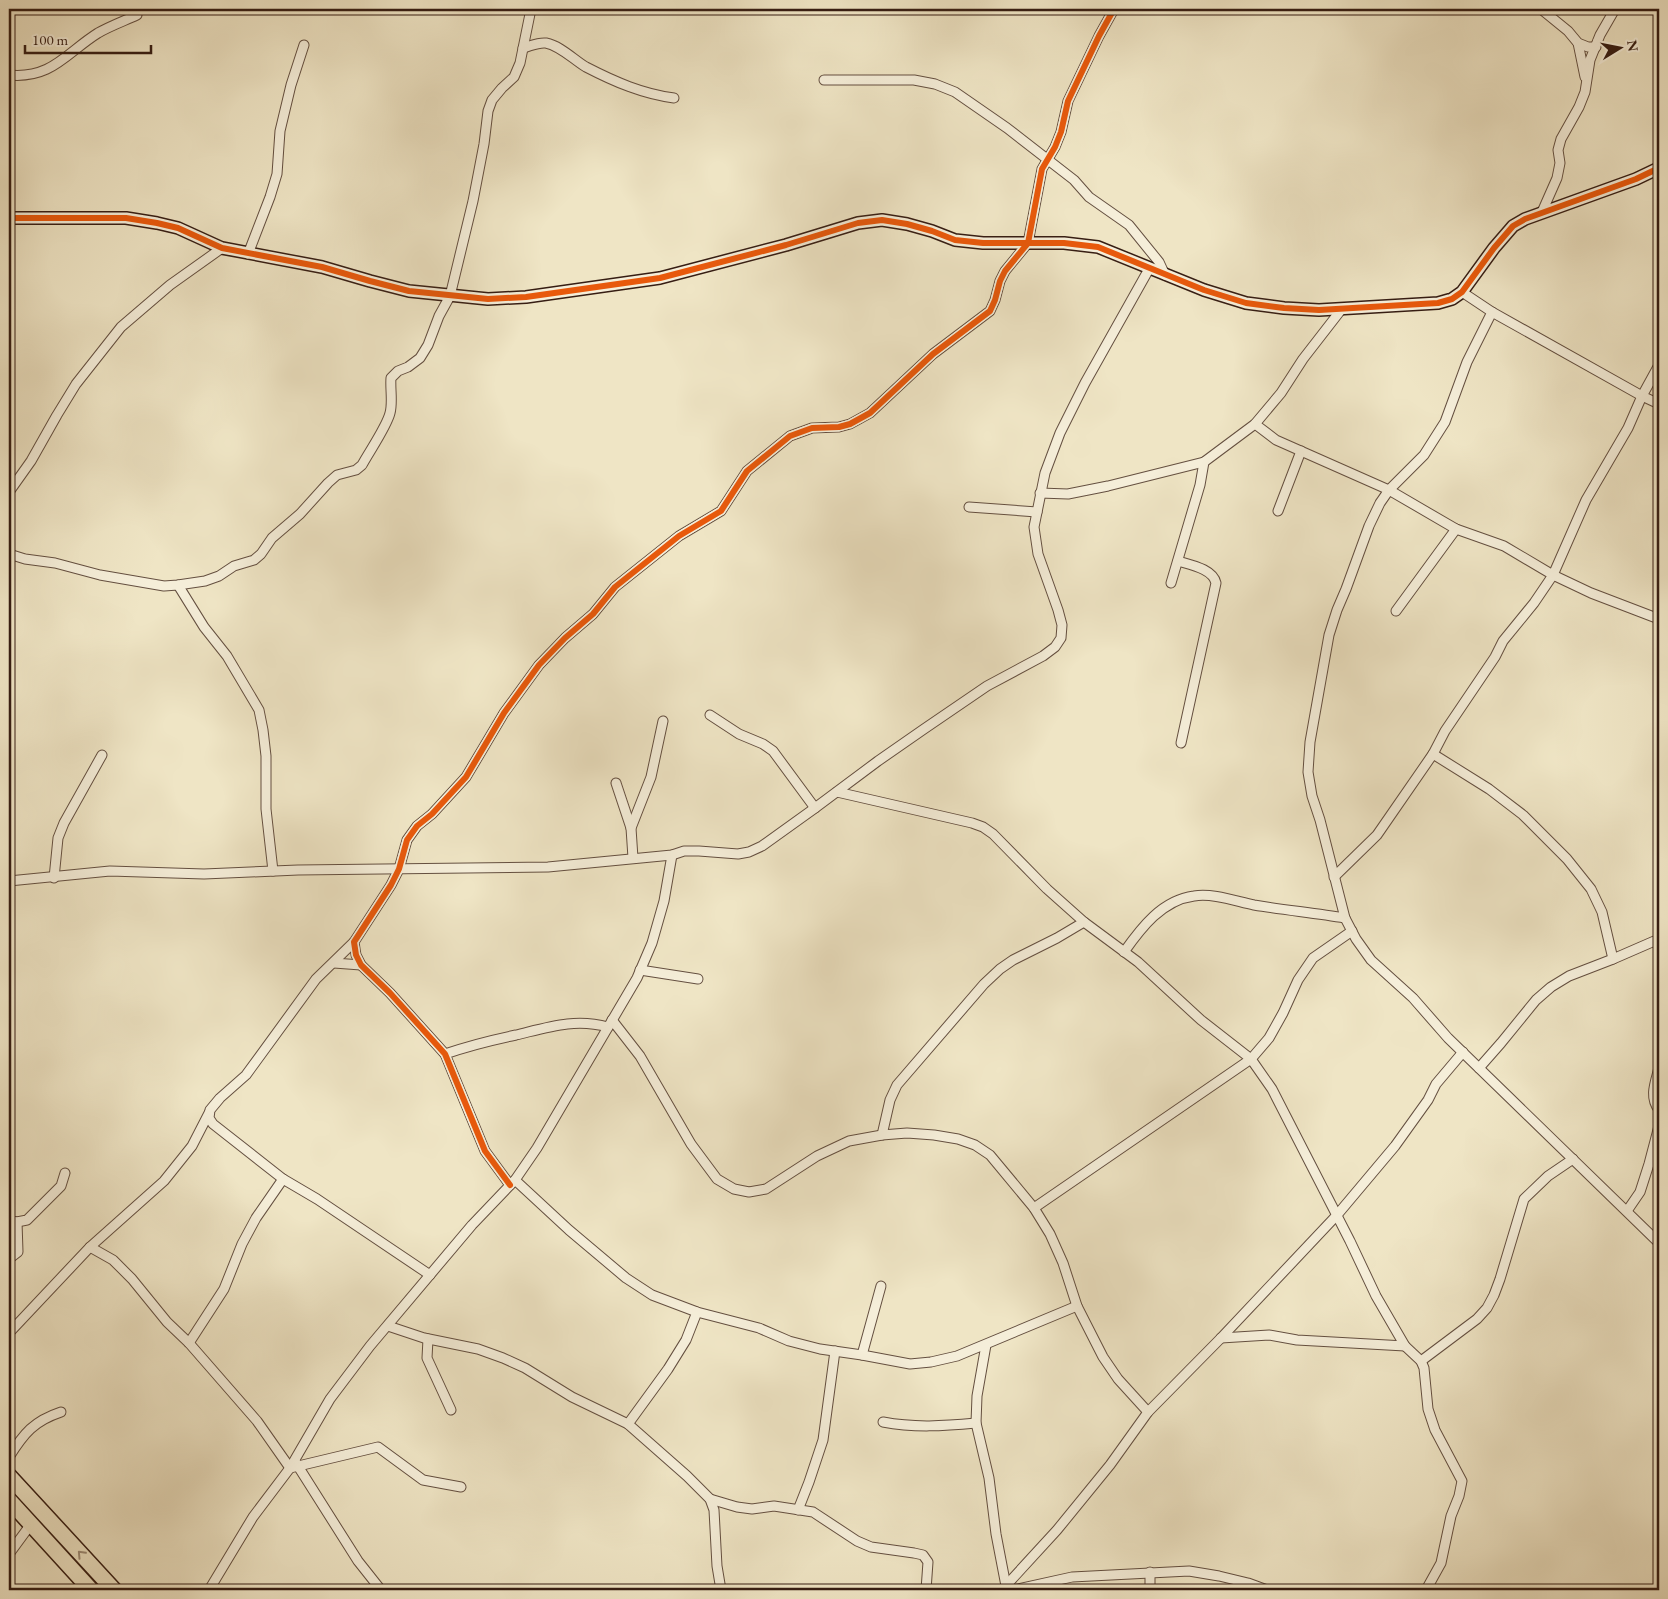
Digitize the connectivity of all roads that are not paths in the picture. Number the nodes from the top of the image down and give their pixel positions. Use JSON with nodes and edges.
{"nodes":[{"id":1,"x":531,"y":9,"type":"edge"},
{"id":2,"x":1114,"y":9,"type":"edge"},
{"id":3,"x":1541,"y":9,"type":"edge"},
{"id":4,"x":1615,"y":9,"type":"edge"},
{"id":5,"x":137,"y":15,"type":"dead end"},
{"id":6,"x":1578,"y":43,"type":"junction"},
{"id":7,"x":304,"y":45,"type":"dead end"},
{"id":8,"x":1596,"y":47,"type":"junction"},
{"id":9,"x":523,"y":48,"type":"junction"},
{"id":10,"x":9,"y":75,"type":"edge"},
{"id":11,"x":824,"y":80,"type":"dead end"},
{"id":12,"x":1586,"y":80,"type":"junction"},
{"id":13,"x":674,"y":98,"type":"dead end"},
{"id":14,"x":1047,"y":159,"type":"junction"},
{"id":15,"x":1659,"y":168,"type":"edge"},
{"id":16,"x":1542,"y":212,"type":"junction"},
{"id":17,"x":9,"y":218,"type":"edge"},
{"id":18,"x":1028,"y":243,"type":"junction"},
{"id":19,"x":222,"y":248,"type":"junction"},
{"id":20,"x":248,"y":254,"type":"junction"},
{"id":21,"x":1149,"y":269,"type":"junction"},
{"id":22,"x":1165,"y":275,"type":"junction"},
{"id":23,"x":1462,"y":292,"type":"junction"},
{"id":24,"x":450,"y":296,"type":"junction"},
{"id":25,"x":1341,"y":310,"type":"junction"},
{"id":26,"x":1492,"y":312,"type":"junction"},
{"id":27,"x":1659,"y":365,"type":"edge"},
{"id":28,"x":1642,"y":396,"type":"junction"},
{"id":29,"x":1659,"y":404,"type":"edge"},
{"id":30,"x":1255,"y":424,"type":"junction"},
{"id":31,"x":1301,"y":451,"type":"junction"},
{"id":32,"x":1204,"y":462,"type":"junction"},
{"id":33,"x":1389,"y":490,"type":"junction"},
{"id":34,"x":9,"y":492,"type":"edge"},
{"id":35,"x":1040,"y":493,"type":"junction"},
{"id":36,"x":968,"y":508,"type":"dead end"},
{"id":37,"x":1278,"y":511,"type":"dead end"},
{"id":38,"x":1037,"y":512,"type":"junction"},
{"id":39,"x":1456,"y":529,"type":"junction"},
{"id":40,"x":9,"y":554,"type":"edge"},
{"id":41,"x":1178,"y":561,"type":"junction"},
{"id":42,"x":1553,"y":575,"type":"junction"},
{"id":43,"x":1171,"y":583,"type":"dead end"},
{"id":44,"x":178,"y":586,"type":"junction"},
{"id":45,"x":1396,"y":611,"type":"dead end"},
{"id":46,"x":1659,"y":619,"type":"edge"},
{"id":47,"x":710,"y":715,"type":"dead end"},
{"id":48,"x":663,"y":721,"type":"dead end"},
{"id":49,"x":1181,"y":743,"type":"dead end"},
{"id":50,"x":1433,"y":754,"type":"junction"},
{"id":51,"x":102,"y":755,"type":"dead end"},
{"id":52,"x":616,"y":783,"type":"dead end"},
{"id":53,"x":837,"y":792,"type":"junction"},
{"id":54,"x":815,"y":808,"type":"junction"},
{"id":55,"x":631,"y":828,"type":"junction"},
{"id":56,"x":672,"y":854,"type":"junction"},
{"id":57,"x":634,"y":858,"type":"junction"},
{"id":58,"x":399,"y":869,"type":"junction"},
{"id":59,"x":273,"y":871,"type":"junction"},
{"id":60,"x":1334,"y":877,"type":"junction"},
{"id":61,"x":54,"y":878,"type":"junction"},
{"id":62,"x":9,"y":881,"type":"edge"},
{"id":63,"x":1345,"y":918,"type":"junction"},
{"id":64,"x":1084,"y":922,"type":"junction"},
{"id":65,"x":1352,"y":931,"type":"junction"},
{"id":66,"x":1659,"y":939,"type":"edge"},
{"id":67,"x":354,"y":942,"type":"junction"},
{"id":68,"x":1124,"y":952,"type":"junction"},
{"id":69,"x":1613,"y":959,"type":"junction"},
{"id":70,"x":334,"y":963,"type":"junction"},
{"id":71,"x":361,"y":966,"type":"junction"},
{"id":72,"x":640,"y":970,"type":"junction"},
{"id":73,"x":698,"y":979,"type":"dead end"},
{"id":74,"x":610,"y":1024,"type":"junction"},
{"id":75,"x":1463,"y":1052,"type":"junction"},
{"id":76,"x":445,"y":1054,"type":"junction"},
{"id":77,"x":1251,"y":1060,"type":"junction"},
{"id":78,"x":1479,"y":1068,"type":"junction"},
{"id":79,"x":1659,"y":1068,"type":"edge"},
{"id":80,"x":210,"y":1110,"type":"junction"},
{"id":81,"x":1659,"y":1110,"type":"edge"},
{"id":82,"x":1659,"y":1126,"type":"edge"},
{"id":83,"x":882,"y":1135,"type":"junction"},
{"id":84,"x":1573,"y":1159,"type":"junction"},
{"id":85,"x":65,"y":1173,"type":"dead end"},
{"id":86,"x":283,"y":1179,"type":"junction"},
{"id":87,"x":512,"y":1182,"type":"junction"},
{"id":88,"x":1034,"y":1208,"type":"junction"},
{"id":89,"x":1627,"y":1211,"type":"junction"},
{"id":90,"x":1337,"y":1214,"type":"junction"},
{"id":91,"x":13,"y":1221,"type":"edge"},
{"id":92,"x":1659,"y":1243,"type":"edge"},
{"id":93,"x":90,"y":1247,"type":"junction"},
{"id":94,"x":9,"y":1259,"type":"edge"},
{"id":95,"x":430,"y":1274,"type":"junction"},
{"id":96,"x":881,"y":1286,"type":"dead end"},
{"id":97,"x":1077,"y":1306,"type":"junction"},
{"id":98,"x":696,"y":1312,"type":"junction"},
{"id":99,"x":388,"y":1326,"type":"junction"},
{"id":100,"x":9,"y":1333,"type":"edge"},
{"id":101,"x":428,"y":1338,"type":"junction"},
{"id":102,"x":1221,"y":1338,"type":"junction"},
{"id":103,"x":189,"y":1343,"type":"junction"},
{"id":104,"x":986,"y":1345,"type":"junction"},
{"id":105,"x":1405,"y":1346,"type":"junction"},
{"id":106,"x":835,"y":1351,"type":"junction"},
{"id":107,"x":862,"y":1355,"type":"junction"},
{"id":108,"x":1421,"y":1361,"type":"junction"},
{"id":109,"x":451,"y":1410,"type":"dead end"},
{"id":110,"x":61,"y":1412,"type":"dead end"},
{"id":111,"x":1148,"y":1412,"type":"junction"},
{"id":112,"x":883,"y":1422,"type":"dead end"},
{"id":113,"x":976,"y":1423,"type":"junction"},
{"id":114,"x":628,"y":1424,"type":"junction"},
{"id":115,"x":9,"y":1457,"type":"edge"},
{"id":116,"x":294,"y":1465,"type":"junction"},
{"id":117,"x":9,"y":1476,"type":"edge"},
{"id":118,"x":461,"y":1487,"type":"dead end"},
{"id":119,"x":710,"y":1499,"type":"junction"},
{"id":120,"x":9,"y":1500,"type":"edge"},
{"id":121,"x":798,"y":1510,"type":"junction"},
{"id":122,"x":31,"y":1524,"type":"junction"},
{"id":123,"x":9,"y":1554,"type":"edge"},
{"id":124,"x":1150,"y":1572,"type":"junction"},
{"id":125,"x":1007,"y":1589,"type":"edge"},
{"id":126,"x":91,"y":1590,"type":"edge"},
{"id":127,"x":114,"y":1590,"type":"edge"},
{"id":128,"x":209,"y":1590,"type":"edge"},
{"id":129,"x":381,"y":1590,"type":"edge"},
{"id":130,"x":721,"y":1590,"type":"edge"},
{"id":131,"x":926,"y":1590,"type":"edge"},
{"id":132,"x":1150,"y":1590,"type":"edge"},
{"id":133,"x":1267,"y":1590,"type":"edge"},
{"id":134,"x":1426,"y":1590,"type":"edge"}],
"edges":[{"from":1,"to":9,"type":"street"},
{"from":2,"to":14,"type":"street"},
{"from":3,"to":6,"type":"street"},
{"from":4,"to":8,"type":"street"},
{"from":5,"to":10,"type":"street"},
{"from":6,"to":8,"type":"street"},
{"from":6,"to":12,"type":"street"},
{"from":7,"to":20,"type":"street"},
{"from":8,"to":12,"type":"street"},
{"from":9,"to":13,"type":"street"},
{"from":9,"to":24,"type":"street"},
{"from":11,"to":14,"type":"street"},
{"from":12,"to":16,"type":"street"},
{"from":14,"to":18,"type":"street"},
{"from":14,"to":22,"type":"street"},
{"from":15,"to":16,"type":"street"},
{"from":16,"to":23,"type":"street"},
{"from":17,"to":19,"type":"street"},
{"from":18,"to":21,"type":"street"},
{"from":18,"to":24,"type":"street"},
{"from":18,"to":58,"type":"street"},
{"from":19,"to":20,"type":"street"},
{"from":19,"to":34,"type":"street"},
{"from":20,"to":24,"type":"street"},
{"from":21,"to":22,"type":"street"},
{"from":21,"to":35,"type":"street"},
{"from":22,"to":25,"type":"street"},
{"from":23,"to":25,"type":"street"},
{"from":23,"to":26,"type":"street"},
{"from":24,"to":44,"type":"street"},
{"from":25,"to":30,"type":"street"},
{"from":26,"to":28,"type":"street"},
{"from":26,"to":33,"type":"street"},
{"from":27,"to":28,"type":"street"},
{"from":28,"to":29,"type":"street"},
{"from":28,"to":42,"type":"street"},
{"from":30,"to":31,"type":"street"},
{"from":30,"to":32,"type":"street"},
{"from":31,"to":33,"type":"street"},
{"from":31,"to":37,"type":"street"},
{"from":32,"to":35,"type":"street"},
{"from":32,"to":41,"type":"street"},
{"from":33,"to":39,"type":"street"},
{"from":33,"to":60,"type":"street"},
{"from":35,"to":38,"type":"street"},
{"from":36,"to":38,"type":"street"},
{"from":38,"to":53,"type":"street"},
{"from":39,"to":42,"type":"street"},
{"from":39,"to":45,"type":"street"},
{"from":40,"to":44,"type":"street"},
{"from":41,"to":43,"type":"street"},
{"from":41,"to":49,"type":"street"},
{"from":42,"to":46,"type":"street"},
{"from":42,"to":50,"type":"street"},
{"from":44,"to":59,"type":"street"},
{"from":47,"to":54,"type":"street"},
{"from":48,"to":55,"type":"street"},
{"from":50,"to":60,"type":"street"},
{"from":50,"to":69,"type":"street"},
{"from":51,"to":61,"type":"street"},
{"from":52,"to":55,"type":"street"},
{"from":53,"to":54,"type":"street"},
{"from":53,"to":64,"type":"street"},
{"from":54,"to":56,"type":"street"},
{"from":55,"to":57,"type":"street"},
{"from":56,"to":57,"type":"street"},
{"from":56,"to":72,"type":"street"},
{"from":57,"to":58,"type":"street"},
{"from":58,"to":59,"type":"street"},
{"from":58,"to":67,"type":"street"},
{"from":59,"to":61,"type":"street"},
{"from":60,"to":63,"type":"street"},
{"from":61,"to":62,"type":"street"},
{"from":63,"to":65,"type":"street"},
{"from":63,"to":68,"type":"street"},
{"from":64,"to":68,"type":"street"},
{"from":64,"to":83,"type":"street"},
{"from":65,"to":75,"type":"street"},
{"from":65,"to":77,"type":"street"},
{"from":66,"to":69,"type":"street"},
{"from":67,"to":70,"type":"street"},
{"from":67,"to":71,"type":"street"},
{"from":68,"to":77,"type":"street"},
{"from":69,"to":78,"type":"street"},
{"from":70,"to":71,"type":"street"},
{"from":70,"to":80,"type":"street"},
{"from":71,"to":76,"type":"street"},
{"from":72,"to":73,"type":"street"},
{"from":72,"to":74,"type":"street"},
{"from":74,"to":76,"type":"street"},
{"from":74,"to":83,"type":"street"},
{"from":74,"to":87,"type":"street"},
{"from":75,"to":78,"type":"street"},
{"from":75,"to":90,"type":"street"},
{"from":76,"to":87,"type":"street"},
{"from":77,"to":88,"type":"street"},
{"from":77,"to":90,"type":"street"},
{"from":78,"to":84,"type":"street"},
{"from":79,"to":81,"type":"street"},
{"from":80,"to":86,"type":"street"},
{"from":80,"to":93,"type":"street"},
{"from":82,"to":89,"type":"street"},
{"from":83,"to":88,"type":"street"},
{"from":84,"to":89,"type":"street"},
{"from":84,"to":108,"type":"street"},
{"from":85,"to":91,"type":"street"},
{"from":86,"to":95,"type":"street"},
{"from":86,"to":103,"type":"street"},
{"from":87,"to":95,"type":"street"},
{"from":87,"to":98,"type":"street"},
{"from":88,"to":97,"type":"street"},
{"from":89,"to":92,"type":"street"},
{"from":90,"to":102,"type":"street"},
{"from":90,"to":105,"type":"street"},
{"from":91,"to":94,"type":"street"},
{"from":93,"to":100,"type":"street"},
{"from":93,"to":103,"type":"street"},
{"from":95,"to":99,"type":"street"},
{"from":96,"to":107,"type":"street"},
{"from":97,"to":104,"type":"street"},
{"from":97,"to":111,"type":"street"},
{"from":98,"to":106,"type":"street"},
{"from":98,"to":114,"type":"street"},
{"from":99,"to":101,"type":"street"},
{"from":99,"to":116,"type":"street"},
{"from":101,"to":109,"type":"street"},
{"from":101,"to":114,"type":"street"},
{"from":102,"to":105,"type":"street"},
{"from":102,"to":111,"type":"street"},
{"from":103,"to":116,"type":"street"},
{"from":104,"to":107,"type":"street"},
{"from":104,"to":113,"type":"street"},
{"from":105,"to":108,"type":"street"},
{"from":106,"to":107,"type":"street"},
{"from":106,"to":121,"type":"street"},
{"from":108,"to":134,"type":"street"},
{"from":110,"to":115,"type":"street"},
{"from":111,"to":125,"type":"street"},
{"from":112,"to":113,"type":"street"},
{"from":113,"to":125,"type":"street"},
{"from":114,"to":119,"type":"street"},
{"from":116,"to":118,"type":"street"},
{"from":116,"to":128,"type":"street"},
{"from":116,"to":129,"type":"street"},
{"from":127,"to":117,"type":"highway","one_way":true},
{"from":119,"to":121,"type":"street"},
{"from":119,"to":130,"type":"street"},
{"from":120,"to":122,"type":"highway"},
{"from":121,"to":131,"type":"street"},
{"from":122,"to":123,"type":"street"},
{"from":122,"to":126,"type":"highway"},
{"from":124,"to":125,"type":"street"},
{"from":124,"to":132,"type":"street"},
{"from":124,"to":133,"type":"street"}]}
